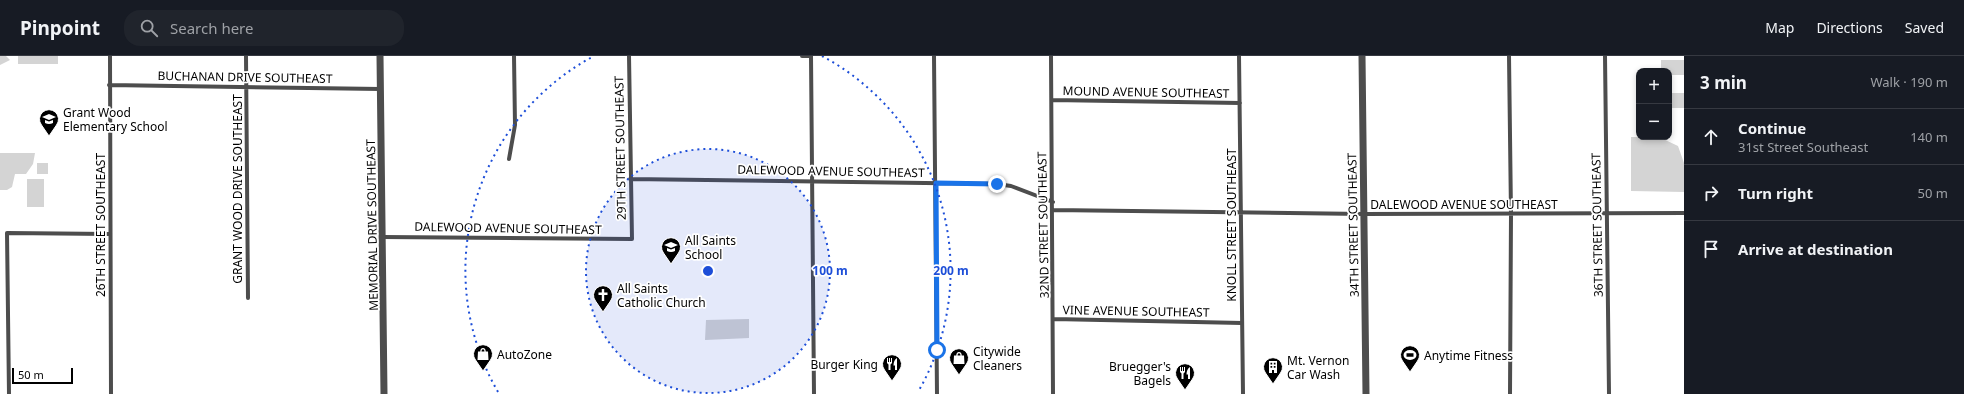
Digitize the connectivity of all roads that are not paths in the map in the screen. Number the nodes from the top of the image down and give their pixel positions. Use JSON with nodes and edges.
{"nodes":[{"id":1,"x":110,"y":56,"type":"edge"},
{"id":2,"x":246,"y":56,"type":"edge"},
{"id":3,"x":380,"y":56,"type":"edge"},
{"id":4,"x":514,"y":56,"type":"edge"},
{"id":5,"x":629,"y":56,"type":"edge"},
{"id":6,"x":802,"y":56,"type":"edge"},
{"id":7,"x":811,"y":56,"type":"edge"},
{"id":8,"x":934,"y":56,"type":"edge"},
{"id":9,"x":1051,"y":56,"type":"edge"},
{"id":10,"x":1240,"y":56,"type":"edge"},
{"id":11,"x":1362,"y":56,"type":"edge"},
{"id":12,"x":1509,"y":56,"type":"edge"},
{"id":13,"x":1605,"y":56,"type":"edge"},
{"id":14,"x":110,"y":85,"type":"junction"},
{"id":15,"x":247,"y":87,"type":"junction"},
{"id":16,"x":381,"y":89,"type":"junction"},
{"id":17,"x":1052,"y":100,"type":"junction"},
{"id":18,"x":1240,"y":103,"type":"junction"},
{"id":19,"x":508,"y":159,"type":"dead end"},
{"id":20,"x":630,"y":179,"type":"junction"},
{"id":21,"x":813,"y":181,"type":"junction"},
{"id":22,"x":936,"y":183,"type":"junction"},
{"id":23,"x":1053,"y":202,"type":"junction"},
{"id":24,"x":1053,"y":210,"type":"junction"},
{"id":25,"x":1242,"y":212,"type":"junction"},
{"id":26,"x":1607,"y":213,"type":"junction"},
{"id":27,"x":1684,"y":213,"type":"edge"},
{"id":28,"x":1364,"y":214,"type":"junction"},
{"id":29,"x":1511,"y":214,"type":"junction"},
{"id":30,"x":110,"y":234,"type":"junction"},
{"id":31,"x":383,"y":237,"type":"junction"},
{"id":32,"x":632,"y":239,"type":"joint"},
{"id":33,"x":248,"y":298,"type":"dead end"},
{"id":34,"x":1054,"y":319,"type":"junction"},
{"id":35,"x":1242,"y":323,"type":"junction"},
{"id":36,"x":9,"y":394,"type":"edge"},
{"id":37,"x":112,"y":394,"type":"edge"},
{"id":38,"x":384,"y":394,"type":"edge"},
{"id":39,"x":814,"y":394,"type":"edge"},
{"id":40,"x":937,"y":394,"type":"edge"},
{"id":41,"x":1054,"y":394,"type":"edge"},
{"id":42,"x":1243,"y":394,"type":"edge"},
{"id":43,"x":1366,"y":394,"type":"edge"},
{"id":44,"x":1510,"y":394,"type":"edge"},
{"id":45,"x":1609,"y":394,"type":"edge"}],
"edges":[{"from":1,"to":14,"type":"street","name":"26TH STREET SOUTHEAST"},
{"from":2,"to":15,"type":"street","name":"GRANT WOOD DRIVE SOUTHEAST"},
{"from":3,"to":16,"type":"street","name":"MEMORIAL DRIVE SOUTHEAST"},
{"from":4,"to":19,"type":"street"},
{"from":5,"to":20,"type":"street","name":"29TH STREET SOUTHEAST"},
{"from":6,"to":7,"type":"street"},
{"from":7,"to":21,"type":"street"},
{"from":8,"to":22,"type":"street"},
{"from":9,"to":17,"type":"street","name":"32ND STREET SOUTHEAST"},
{"from":10,"to":18,"type":"street","name":"KNOLL STREET SOUTHEAST"},
{"from":11,"to":28,"type":"street","name":"34TH STREET SOUTHEAST"},
{"from":12,"to":29,"type":"street"},
{"from":13,"to":26,"type":"street","name":"36TH STREET SOUTHEAST"},
{"from":14,"to":15,"type":"street","name":"BUCHANAN DRIVE SOUTHEAST"},
{"from":14,"to":30,"type":"street","name":"26TH STREET SOUTHEAST"},
{"from":15,"to":16,"type":"street","name":"BUCHANAN DRIVE SOUTHEAST"},
{"from":15,"to":33,"type":"street","name":"GRANT WOOD DRIVE SOUTHEAST"},
{"from":16,"to":31,"type":"street","name":"MEMORIAL DRIVE SOUTHEAST"},
{"from":17,"to":18,"type":"street","name":"MOUND AVENUE SOUTHEAST"},
{"from":17,"to":23,"type":"street","name":"32ND STREET SOUTHEAST"},
{"from":18,"to":25,"type":"street","name":"KNOLL STREET SOUTHEAST"},
{"from":20,"to":21,"type":"street","name":"DALEWOOD AVENUE SOUTHEAST"},
{"from":20,"to":32,"type":"street","name":"29TH STREET SOUTHEAST"},
{"from":21,"to":22,"type":"street","name":"DALEWOOD AVENUE SOUTHEAST"},
{"from":21,"to":39,"type":"street"},
{"from":22,"to":23,"type":"street","name":"DALEWOOD AVENUE SOUTHEAST"},
{"from":22,"to":40,"type":"street"},
{"from":23,"to":24,"type":"street","name":"32ND STREET SOUTHEAST"},
{"from":24,"to":25,"type":"street","name":"DALEWOOD AVENUE SOUTHEAST"},
{"from":24,"to":34,"type":"street","name":"32ND STREET SOUTHEAST"},
{"from":25,"to":28,"type":"street","name":"DALEWOOD AVENUE SOUTHEAST"},
{"from":25,"to":35,"type":"street","name":"KNOLL STREET SOUTHEAST"},
{"from":26,"to":27,"type":"street","name":"DALEWOOD AVENUE SOUTHEAST"},
{"from":26,"to":29,"type":"street","name":"DALEWOOD AVENUE SOUTHEAST"},
{"from":26,"to":45,"type":"street","name":"36TH STREET SOUTHEAST"},
{"from":28,"to":29,"type":"street","name":"DALEWOOD AVENUE SOUTHEAST"},
{"from":28,"to":43,"type":"street","name":"34TH STREET SOUTHEAST"},
{"from":29,"to":44,"type":"street"},
{"from":30,"to":36,"type":"street"},
{"from":30,"to":37,"type":"street","name":"26TH STREET SOUTHEAST"},
{"from":31,"to":32,"type":"street","name":"DALEWOOD AVENUE SOUTHEAST"},
{"from":31,"to":38,"type":"street","name":"MEMORIAL DRIVE SOUTHEAST"},
{"from":34,"to":35,"type":"street","name":"VINE AVENUE SOUTHEAST"},
{"from":34,"to":41,"type":"street","name":"32ND STREET SOUTHEAST"},
{"from":35,"to":42,"type":"street","name":"KNOLL STREET SOUTHEAST"}]}
